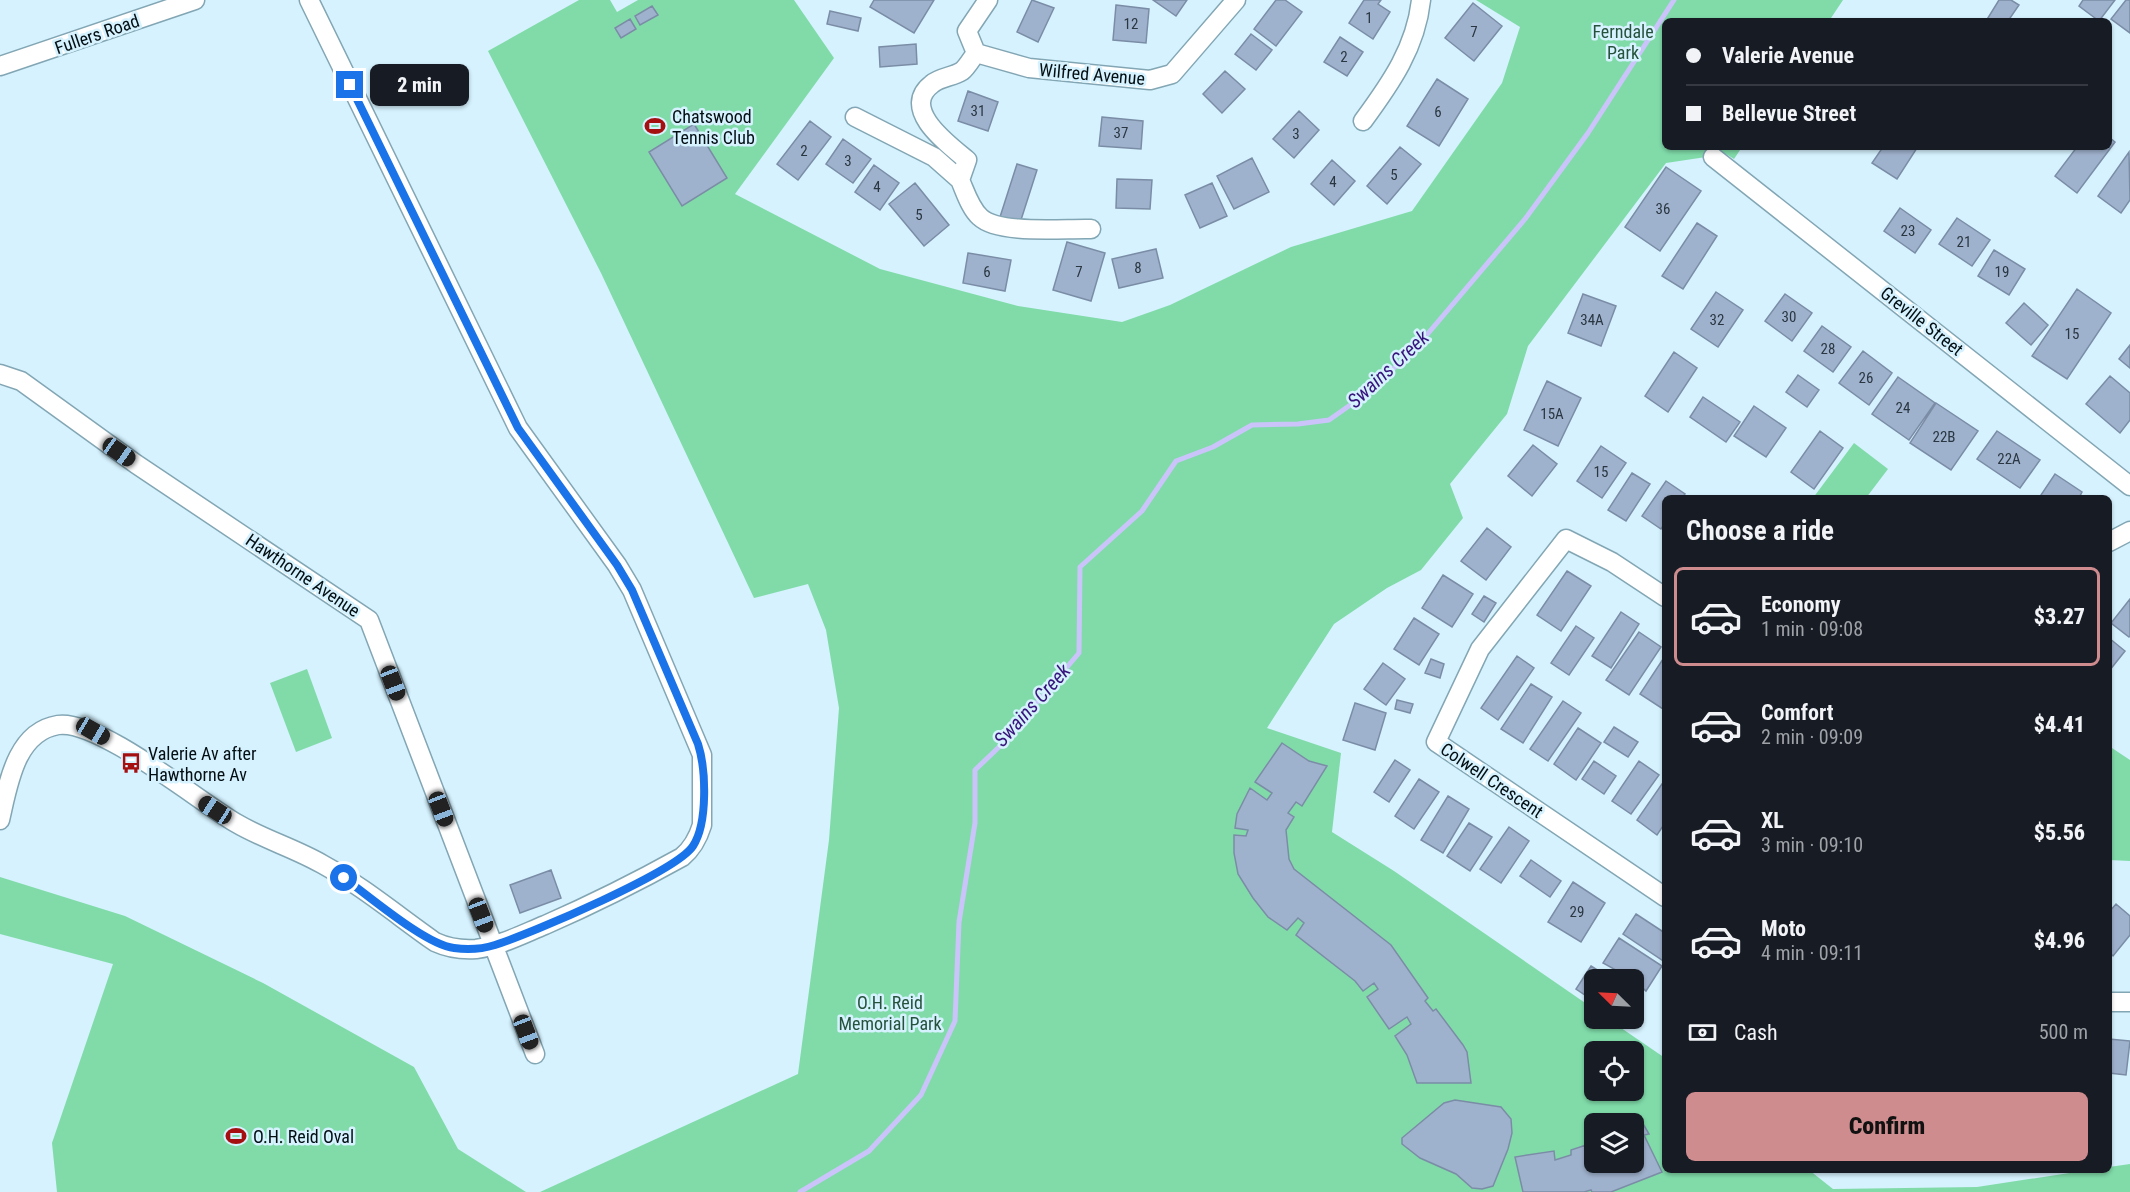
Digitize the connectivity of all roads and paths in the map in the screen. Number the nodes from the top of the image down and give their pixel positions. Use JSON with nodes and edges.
{"nodes":[{"id":1,"x":195,"y":0,"type":"edge"},
{"id":2,"x":309,"y":0,"type":"edge"},
{"id":3,"x":988,"y":0,"type":"edge"},
{"id":4,"x":1236,"y":0,"type":"edge"},
{"id":5,"x":1421,"y":0,"type":"edge"},
{"id":6,"x":976,"y":52,"type":"junction"},
{"id":7,"x":0,"y":66,"type":"edge"},
{"id":8,"x":855,"y":117,"type":"dead end"},
{"id":9,"x":1364,"y":121,"type":"dead end"},
{"id":10,"x":1713,"y":157,"type":"dead end"},
{"id":11,"x":960,"y":180,"type":"junction"},
{"id":12,"x":1091,"y":229,"type":"dead end"},
{"id":13,"x":0,"y":374,"type":"edge"},
{"id":14,"x":2130,"y":486,"type":"edge"},
{"id":15,"x":2130,"y":531,"type":"edge"},
{"id":16,"x":2112,"y":540,"type":"edge"},
{"id":17,"x":1662,"y":595,"type":"edge"},
{"id":18,"x":0,"y":820,"type":"edge"},
{"id":19,"x":1662,"y":895,"type":"edge"},
{"id":20,"x":493,"y":946,"type":"junction"},
{"id":21,"x":2112,"y":1002,"type":"edge"},
{"id":22,"x":2130,"y":1002,"type":"edge"},
{"id":23,"x":535,"y":1054,"type":"dead end"}],
"edges":[{"from":1,"to":7,"type":"street","name":"Fullers Road"},
{"from":2,"to":20,"type":"street"},
{"from":3,"to":6,"type":"street"},
{"from":4,"to":6,"type":"street","name":"Wilfred Avenue"},
{"from":5,"to":9,"type":"street"},
{"from":6,"to":11,"type":"street"},
{"from":8,"to":11,"type":"street"},
{"from":10,"to":14,"type":"street","name":"Greville Street"},
{"from":11,"to":12,"type":"street"},
{"from":13,"to":20,"type":"street","name":"Hawthorne Avenue"},
{"from":15,"to":16,"type":"street"},
{"from":17,"to":19,"type":"street","name":"Colwell Crescent"},
{"from":18,"to":20,"type":"street"},
{"from":20,"to":23,"type":"street","name":"Hawthorne Avenue"},
{"from":21,"to":22,"type":"street"}]}
